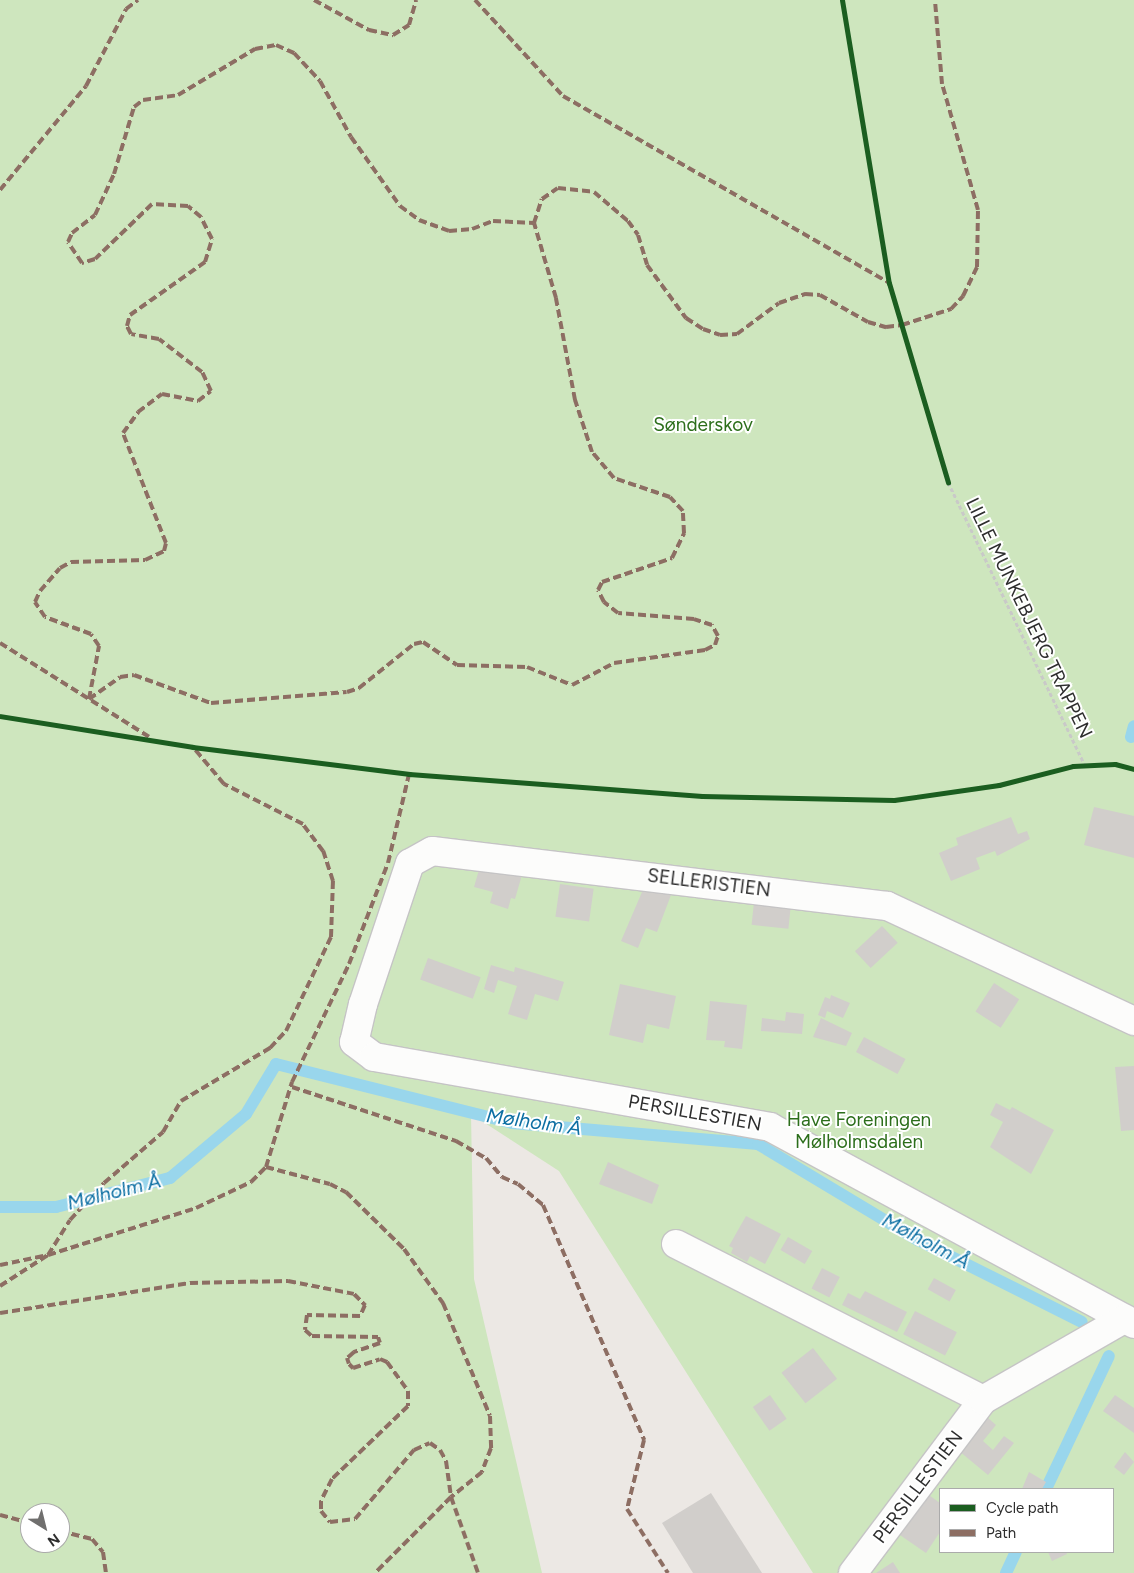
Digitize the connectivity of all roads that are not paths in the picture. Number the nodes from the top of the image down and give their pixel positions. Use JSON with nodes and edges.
{"nodes":[{"id":1,"x":363,"y":1004,"type":"joint"},
{"id":2,"x":1134,"y":1021,"type":"edge"},
{"id":3,"x":676,"y":1244,"type":"dead end"},
{"id":4,"x":1129,"y":1322,"type":"edge"},
{"id":5,"x":982,"y":1400,"type":"junction"},
{"id":6,"x":853,"y":1573,"type":"edge"}],
"edges":[{"from":1,"to":2,"type":"lane","name":"SELLERISTIEN"},
{"from":1,"to":4,"type":"lane","name":"PERSILLESTIEN"},
{"from":3,"to":5,"type":"lane"},
{"from":4,"to":5,"type":"lane","name":"PERSILLESTIEN"},
{"from":5,"to":6,"type":"lane","name":"PERSILLESTIEN"}]}
